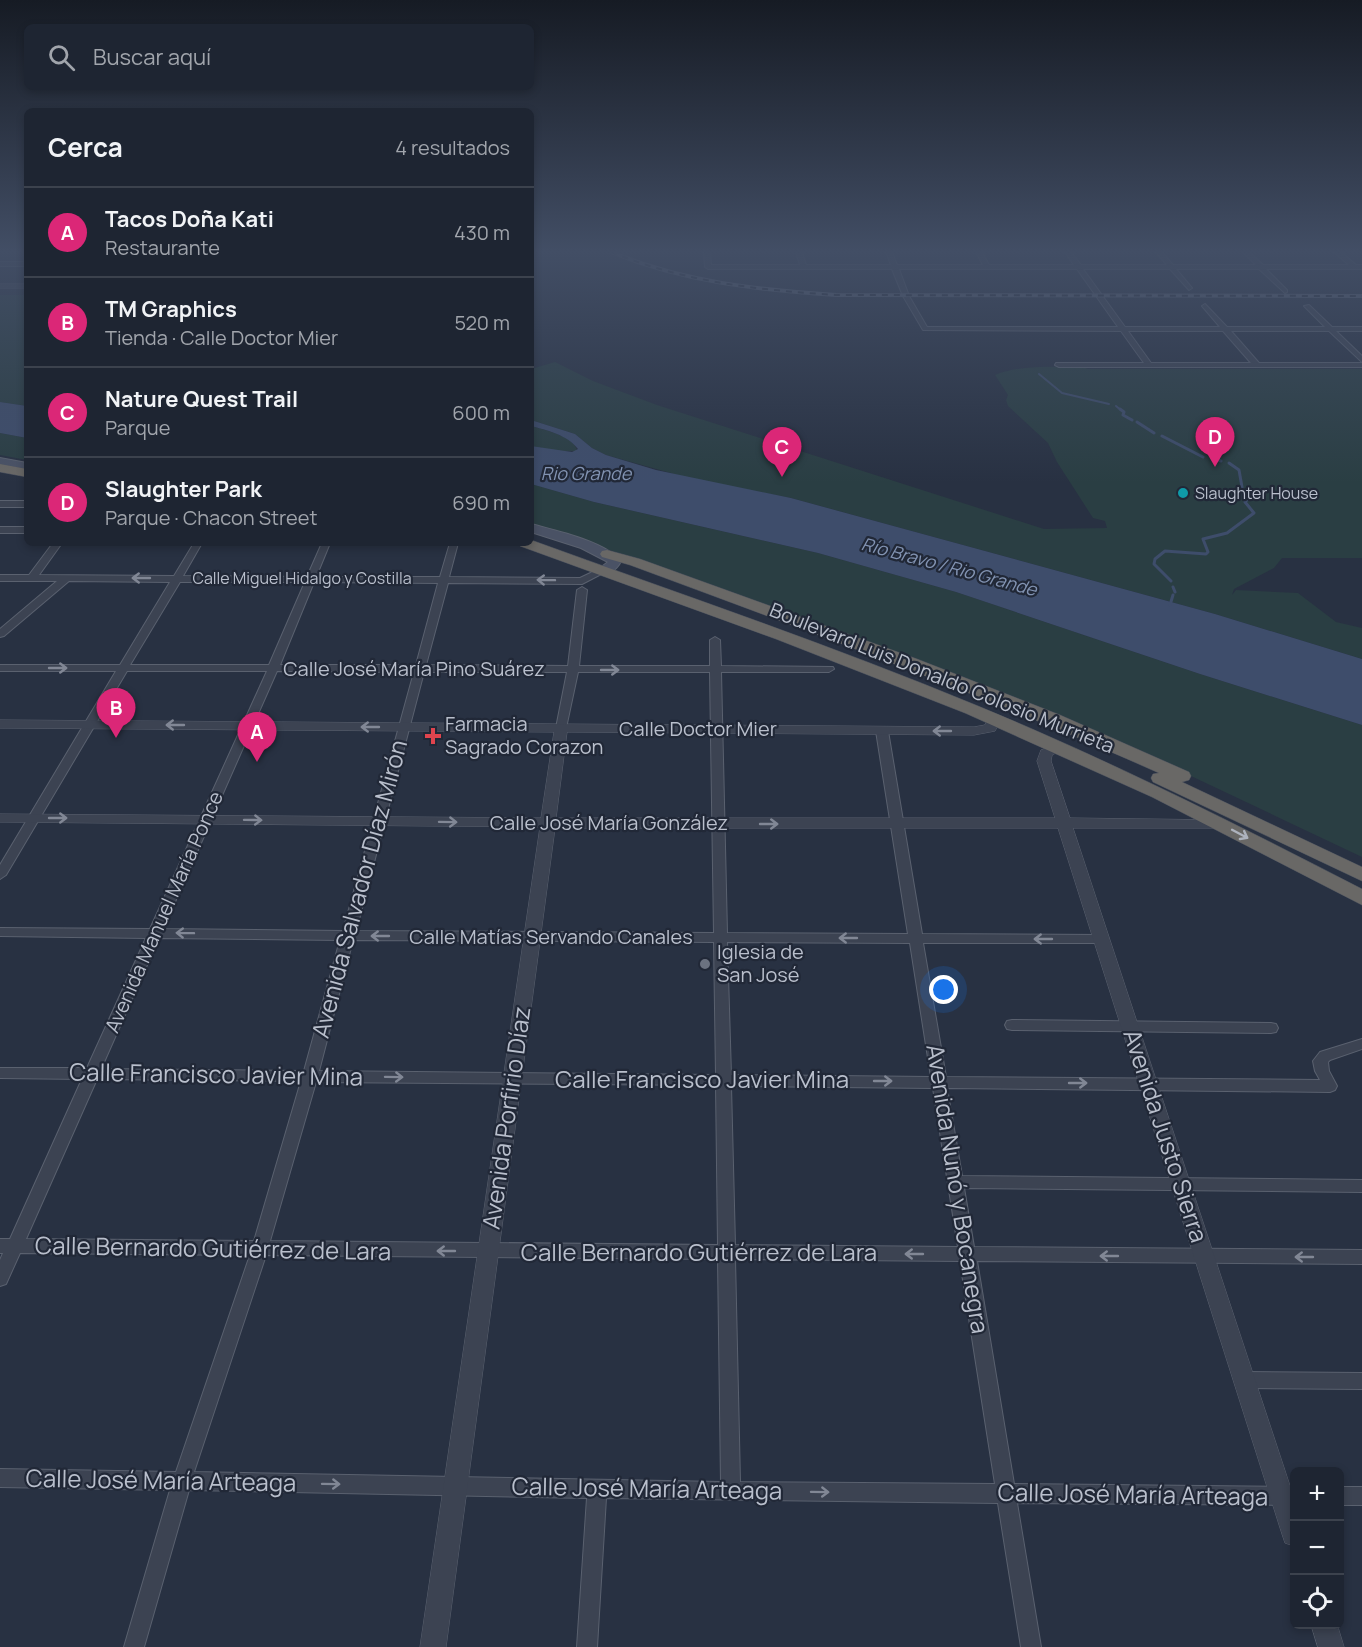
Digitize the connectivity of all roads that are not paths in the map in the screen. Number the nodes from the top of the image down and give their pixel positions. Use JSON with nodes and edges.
{"nodes":[{"id":1,"x":925,"y":329,"type":"edge"},
{"id":2,"x":1122,"y":329,"type":"junction"},
{"id":3,"x":1226,"y":329,"type":"junction"},
{"id":4,"x":1330,"y":329,"type":"junction"},
{"id":5,"x":1362,"y":329,"type":"edge"},
{"id":6,"x":1362,"y":360,"type":"edge"},
{"id":7,"x":1059,"y":365,"type":"dead end"},
{"id":8,"x":1149,"y":365,"type":"junction"},
{"id":9,"x":1257,"y":365,"type":"junction"},
{"id":10,"x":1362,"y":365,"type":"edge"},
{"id":11,"x":0,"y":461,"type":"edge"},
{"id":12,"x":24,"y":465,"type":"edge"},
{"id":13,"x":0,"y":468,"type":"edge"},
{"id":14,"x":24,"y":472,"type":"edge"},
{"id":15,"x":0,"y":476,"type":"edge"},
{"id":16,"x":24,"y":480,"type":"edge"},
{"id":17,"x":0,"y":504,"type":"edge"},
{"id":18,"x":24,"y":504,"type":"edge"},
{"id":19,"x":534,"y":529,"type":"edge"},
{"id":20,"x":0,"y":530,"type":"edge"},
{"id":21,"x":24,"y":530,"type":"edge"},
{"id":22,"x":534,"y":537,"type":"edge"},
{"id":23,"x":534,"y":545,"type":"edge"},
{"id":24,"x":56,"y":546,"type":"edge"},
{"id":25,"x":196,"y":546,"type":"edge"},
{"id":26,"x":325,"y":546,"type":"edge"},
{"id":27,"x":453,"y":546,"type":"edge"},
{"id":28,"x":607,"y":563,"type":"junction"},
{"id":29,"x":33,"y":577,"type":"junction"},
{"id":30,"x":68,"y":577,"type":"junction"},
{"id":31,"x":0,"y":578,"type":"edge"},
{"id":32,"x":177,"y":578,"type":"junction"},
{"id":33,"x":311,"y":579,"type":"junction"},
{"id":34,"x":446,"y":579,"type":"junction"},
{"id":35,"x":582,"y":590,"type":"dead end"},
{"id":36,"x":0,"y":634,"type":"edge"},
{"id":37,"x":715,"y":640,"type":"dead end"},
{"id":38,"x":911,"y":663,"type":"junction"},
{"id":39,"x":0,"y":668,"type":"edge"},
{"id":40,"x":124,"y":669,"type":"junction"},
{"id":41,"x":273,"y":669,"type":"junction"},
{"id":42,"x":420,"y":669,"type":"junction"},
{"id":43,"x":829,"y":669,"type":"dead end"},
{"id":44,"x":573,"y":670,"type":"junction"},
{"id":45,"x":716,"y":670,"type":"junction"},
{"id":46,"x":963,"y":694,"type":"junction"},
{"id":47,"x":994,"y":719,"type":"junction"},
{"id":48,"x":0,"y":724,"type":"edge"},
{"id":49,"x":91,"y":725,"type":"junction"},
{"id":50,"x":246,"y":726,"type":"junction"},
{"id":51,"x":403,"y":727,"type":"junction"},
{"id":52,"x":561,"y":728,"type":"junction"},
{"id":53,"x":717,"y":729,"type":"junction"},
{"id":54,"x":882,"y":731,"type":"junction"},
{"id":55,"x":1060,"y":747,"type":"junction"},
{"id":56,"x":0,"y":818,"type":"edge"},
{"id":57,"x":34,"y":818,"type":"junction"},
{"id":58,"x":206,"y":819,"type":"junction"},
{"id":59,"x":380,"y":821,"type":"junction"},
{"id":60,"x":548,"y":823,"type":"junction"},
{"id":61,"x":1218,"y":823,"type":"junction"},
{"id":62,"x":718,"y":824,"type":"junction"},
{"id":63,"x":897,"y":824,"type":"junction"},
{"id":64,"x":1064,"y":824,"type":"junction"},
{"id":65,"x":1290,"y":840,"type":"junction"},
{"id":66,"x":0,"y":875,"type":"edge"},
{"id":67,"x":1362,"y":875,"type":"edge"},
{"id":68,"x":1362,"y":898,"type":"edge"},
{"id":69,"x":0,"y":932,"type":"edge"},
{"id":70,"x":155,"y":932,"type":"junction"},
{"id":71,"x":346,"y":936,"type":"junction"},
{"id":72,"x":533,"y":938,"type":"junction"},
{"id":73,"x":720,"y":938,"type":"junction"},
{"id":74,"x":916,"y":939,"type":"junction"},
{"id":75,"x":1101,"y":939,"type":"junction"},
{"id":76,"x":1012,"y":1025,"type":"dead end"},
{"id":77,"x":1130,"y":1027,"type":"junction"},
{"id":78,"x":1271,"y":1028,"type":"dead end"},
{"id":79,"x":1362,"y":1044,"type":"edge"},
{"id":80,"x":0,"y":1073,"type":"edge"},
{"id":81,"x":92,"y":1074,"type":"junction"},
{"id":82,"x":310,"y":1077,"type":"junction"},
{"id":83,"x":513,"y":1078,"type":"junction"},
{"id":84,"x":723,"y":1080,"type":"junction"},
{"id":85,"x":939,"y":1082,"type":"junction"},
{"id":86,"x":1148,"y":1084,"type":"junction"},
{"id":87,"x":955,"y":1182,"type":"junction"},
{"id":88,"x":1181,"y":1185,"type":"junction"},
{"id":89,"x":1362,"y":1186,"type":"edge"},
{"id":90,"x":7,"y":1247,"type":"edge"},
{"id":91,"x":260,"y":1249,"type":"junction"},
{"id":92,"x":489,"y":1251,"type":"junction"},
{"id":93,"x":726,"y":1253,"type":"junction"},
{"id":94,"x":967,"y":1255,"type":"junction"},
{"id":95,"x":1204,"y":1257,"type":"junction"},
{"id":96,"x":1362,"y":1257,"type":"edge"},
{"id":97,"x":0,"y":1279,"type":"edge"},
{"id":98,"x":1245,"y":1380,"type":"junction"},
{"id":99,"x":1362,"y":1381,"type":"edge"},
{"id":100,"x":0,"y":1478,"type":"edge"},
{"id":101,"x":182,"y":1481,"type":"junction"},
{"id":102,"x":455,"y":1486,"type":"junction"},
{"id":103,"x":597,"y":1489,"type":"junction"},
{"id":104,"x":731,"y":1491,"type":"junction"},
{"id":105,"x":1006,"y":1494,"type":"junction"},
{"id":106,"x":1288,"y":1496,"type":"edge"},
{"id":107,"x":1344,"y":1496,"type":"edge"},
{"id":108,"x":1362,"y":1496,"type":"edge"},
{"id":109,"x":1292,"y":1521,"type":"edge"},
{"id":110,"x":1326,"y":1629,"type":"edge"},
{"id":111,"x":134,"y":1647,"type":"edge"},
{"id":112,"x":434,"y":1647,"type":"edge"},
{"id":113,"x":587,"y":1647,"type":"edge"},
{"id":114,"x":1032,"y":1647,"type":"edge"},
{"id":115,"x":1331,"y":1647,"type":"edge"}],
"edges":[{"from":1,"to":2,"type":"street"},
{"from":2,"to":3,"type":"street"},
{"from":2,"to":8,"type":"street"},
{"from":3,"to":4,"type":"street"},
{"from":3,"to":9,"type":"street"},
{"from":4,"to":5,"type":"street"},
{"from":4,"to":6,"type":"street"},
{"from":7,"to":8,"type":"street"},
{"from":8,"to":9,"type":"street"},
{"from":9,"to":10,"type":"street"},
{"from":11,"to":12,"type":"main road"},
{"from":13,"to":14,"type":"highway"},
{"from":15,"to":16,"type":"highway"},
{"from":17,"to":18,"type":"street"},
{"from":19,"to":28,"type":"main road","name":"Boulevard Luis Donaldo Colosio Murrieta"},
{"from":20,"to":21,"type":"street"},
{"from":22,"to":28,"type":"highway","name":"Boulevard Luis Donaldo Colosio Murrieta"},
{"from":23,"to":28,"type":"highway","name":"Boulevard Luis Donaldo Colosio Murrieta"},
{"from":24,"to":29,"type":"street"},
{"from":25,"to":32,"type":"street"},
{"from":26,"to":33,"type":"street","name":"Avenida Manuel María Ponce"},
{"from":27,"to":34,"type":"street","name":"Avenida Salvador Díaz Mirón"},
{"from":28,"to":34,"type":"street","name":"Calle Miguel Hidalgo y Costilla","one_way":true},
{"from":28,"to":38,"type":"highway"},
{"from":28,"to":46,"type":"highway","name":"Boulevard Luis Donaldo Colosio Murrieta"},
{"from":28,"to":47,"type":"highway","name":"Boulevard Luis Donaldo Colosio Murrieta"},
{"from":29,"to":30,"type":"street","name":"Calle Miguel Hidalgo y Costilla"},
{"from":29,"to":31,"type":"street","name":"Calle Miguel Hidalgo y Costilla"},
{"from":32,"to":30,"type":"street","name":"Calle Miguel Hidalgo y Costilla","one_way":true},
{"from":30,"to":36,"type":"street"},
{"from":32,"to":33,"type":"street","name":"Calle Miguel Hidalgo y Costilla"},
{"from":32,"to":40,"type":"street"},
{"from":33,"to":34,"type":"street","name":"Calle Miguel Hidalgo y Costilla"},
{"from":33,"to":41,"type":"street","name":"Avenida Manuel María Ponce"},
{"from":34,"to":42,"type":"street","name":"Avenida Salvador Díaz Mirón"},
{"from":35,"to":44,"type":"street","name":"Avenida Porfirio Díaz"},
{"from":37,"to":45,"type":"street"},
{"from":38,"to":46,"type":"highway"},
{"from":38,"to":65,"type":"highway"},
{"from":39,"to":40,"type":"street","name":"Calle José María Pino Suárez","one_way":true},
{"from":40,"to":41,"type":"street","name":"Calle José María Pino Suárez"},
{"from":40,"to":49,"type":"street"},
{"from":41,"to":42,"type":"street","name":"Calle José María Pino Suárez"},
{"from":41,"to":50,"type":"street","name":"Avenida Manuel María Ponce"},
{"from":42,"to":44,"type":"street","name":"Calle José María Pino Suárez"},
{"from":42,"to":51,"type":"street","name":"Avenida Salvador Díaz Mirón"},
{"from":43,"to":45,"type":"street","name":"Calle José María Pino Suárez"},
{"from":44,"to":45,"type":"street","name":"Calle José María Pino Suárez","one_way":true},
{"from":44,"to":52,"type":"street","name":"Avenida Porfirio Díaz"},
{"from":45,"to":53,"type":"street"},
{"from":46,"to":65,"type":"highway","name":"Boulevard Luis Donaldo Colosio Murrieta"},
{"from":47,"to":54,"type":"street","name":"Calle Doctor Mier","one_way":true},
{"from":47,"to":55,"type":"highway","name":"Boulevard Luis Donaldo Colosio Murrieta"},
{"from":48,"to":49,"type":"street","name":"Calle Doctor Mier"},
{"from":50,"to":49,"type":"street","name":"Calle Doctor Mier","one_way":true},
{"from":49,"to":57,"type":"street"},
{"from":51,"to":50,"type":"street","name":"Calle Doctor Mier","one_way":true},
{"from":50,"to":58,"type":"street","name":"Avenida Manuel María Ponce"},
{"from":51,"to":52,"type":"street","name":"Calle Doctor Mier"},
{"from":51,"to":59,"type":"street","name":"Avenida Salvador Díaz Mirón"},
{"from":52,"to":53,"type":"street","name":"Calle Doctor Mier"},
{"from":52,"to":60,"type":"street","name":"Avenida Porfirio Díaz"},
{"from":53,"to":54,"type":"street","name":"Calle Doctor Mier"},
{"from":53,"to":62,"type":"street"},
{"from":54,"to":63,"type":"street","name":"Avenida Nunó y Bocanegra"},
{"from":55,"to":61,"type":"highway","name":"Boulevard Luis Donaldo Colosio Murrieta"},
{"from":55,"to":64,"type":"street","name":"Avenida Justo Sierra"},
{"from":56,"to":57,"type":"street","name":"Calle José María González"},
{"from":57,"to":58,"type":"street","name":"Calle José María González","one_way":true},
{"from":57,"to":66,"type":"street"},
{"from":58,"to":59,"type":"street","name":"Calle José María González","one_way":true},
{"from":58,"to":70,"type":"street","name":"Avenida Manuel María Ponce"},
{"from":59,"to":60,"type":"street","name":"Calle José María González","one_way":true},
{"from":59,"to":71,"type":"street","name":"Avenida Salvador Díaz Mirón"},
{"from":60,"to":62,"type":"street","name":"Calle José María González"},
{"from":60,"to":72,"type":"street","name":"Avenida Porfirio Díaz"},
{"from":61,"to":64,"type":"street","name":"Calle José María González"},
{"from":61,"to":68,"type":"highway","name":"Boulevard Luis Donaldo Colosio Murrieta","one_way":true},
{"from":62,"to":63,"type":"street","name":"Calle José María González","one_way":true},
{"from":62,"to":73,"type":"street"},
{"from":63,"to":64,"type":"street","name":"Calle José María González"},
{"from":63,"to":74,"type":"street","name":"Avenida Nunó y Bocanegra"},
{"from":64,"to":75,"type":"street","name":"Avenida Justo Sierra"},
{"from":65,"to":67,"type":"highway","name":"Boulevard Luis Donaldo Colosio Murrieta"},
{"from":69,"to":70,"type":"street","name":"Calle Matías Servando Canales"},
{"from":71,"to":70,"type":"street","name":"Calle Matías Servando Canales","one_way":true},
{"from":70,"to":81,"type":"street","name":"Avenida Manuel María Ponce"},
{"from":72,"to":71,"type":"street","name":"Calle Matías Servando Canales","one_way":true},
{"from":71,"to":82,"type":"street","name":"Avenida Salvador Díaz Mirón"},
{"from":72,"to":73,"type":"street","name":"Calle Matías Servando Canales"},
{"from":72,"to":83,"type":"street","name":"Avenida Porfirio Díaz"},
{"from":74,"to":73,"type":"street","name":"Calle Matías Servando Canales","one_way":true},
{"from":73,"to":84,"type":"street"},
{"from":75,"to":74,"type":"street","name":"Calle Matías Servando Canales","one_way":true},
{"from":74,"to":85,"type":"street","name":"Avenida Nunó y Bocanegra"},
{"from":75,"to":77,"type":"street","name":"Avenida Justo Sierra"},
{"from":76,"to":77,"type":"street"},
{"from":77,"to":78,"type":"street"},
{"from":77,"to":86,"type":"street","name":"Avenida Justo Sierra"},
{"from":79,"to":86,"type":"street","name":"Calle Francisco Javier Mina"},
{"from":80,"to":81,"type":"street","name":"Calle Francisco Javier Mina"},
{"from":81,"to":82,"type":"street","name":"Calle Francisco Javier Mina"},
{"from":81,"to":90,"type":"street","name":"Avenida Manuel María Ponce"},
{"from":82,"to":83,"type":"street","name":"Calle Francisco Javier Mina","one_way":true},
{"from":82,"to":91,"type":"street","name":"Avenida Salvador Díaz Mirón"},
{"from":83,"to":84,"type":"street","name":"Calle Francisco Javier Mina"},
{"from":83,"to":92,"type":"street","name":"Avenida Porfirio Díaz"},
{"from":84,"to":85,"type":"street","name":"Calle Francisco Javier Mina","one_way":true},
{"from":84,"to":93,"type":"street"},
{"from":85,"to":86,"type":"street","name":"Calle Francisco Javier Mina","one_way":true},
{"from":85,"to":87,"type":"street","name":"Avenida Nunó y Bocanegra"},
{"from":86,"to":88,"type":"street","name":"Avenida Justo Sierra"},
{"from":87,"to":88,"type":"street"},
{"from":87,"to":94,"type":"street","name":"Avenida Nunó y Bocanegra"},
{"from":88,"to":89,"type":"street"},
{"from":88,"to":95,"type":"street","name":"Avenida Justo Sierra"},
{"from":90,"to":91,"type":"street","name":"Calle Bernardo Gutiérrez de Lara"},
{"from":90,"to":97,"type":"street","name":"Avenida Manuel María Ponce"},
{"from":92,"to":91,"type":"street","name":"Calle Bernardo Gutiérrez de Lara","one_way":true},
{"from":91,"to":101,"type":"street","name":"Avenida Salvador Díaz Mirón"},
{"from":92,"to":93,"type":"street","name":"Calle Bernardo Gutiérrez de Lara"},
{"from":92,"to":102,"type":"street","name":"Avenida Porfirio Díaz"},
{"from":94,"to":93,"type":"street","name":"Calle Bernardo Gutiérrez de Lara","one_way":true},
{"from":93,"to":104,"type":"street"},
{"from":95,"to":94,"type":"street","name":"Calle Bernardo Gutiérrez de Lara","one_way":true},
{"from":94,"to":105,"type":"street","name":"Avenida Nunó y Bocanegra"},
{"from":96,"to":95,"type":"street","name":"Calle Bernardo Gutiérrez de Lara","one_way":true},
{"from":95,"to":98,"type":"street","name":"Avenida Justo Sierra"},
{"from":98,"to":99,"type":"street"},
{"from":98,"to":106,"type":"street","name":"Avenida Justo Sierra"},
{"from":100,"to":101,"type":"street","name":"Calle José María Arteaga"},
{"from":101,"to":102,"type":"street","name":"Calle José María Arteaga","one_way":true},
{"from":101,"to":111,"type":"street","name":"Avenida Salvador Díaz Mirón"},
{"from":102,"to":103,"type":"street","name":"Calle José María Arteaga"},
{"from":102,"to":112,"type":"street","name":"Avenida Porfirio Díaz"},
{"from":103,"to":104,"type":"street","name":"Calle José María Arteaga"},
{"from":103,"to":113,"type":"street"},
{"from":104,"to":105,"type":"street","name":"Calle José María Arteaga","one_way":true},
{"from":105,"to":106,"type":"street","name":"Calle José María Arteaga"},
{"from":105,"to":114,"type":"street","name":"Avenida Nunó y Bocanegra"},
{"from":106,"to":109,"type":"street","name":"Avenida Justo Sierra"},
{"from":107,"to":108,"type":"street"},
{"from":110,"to":115,"type":"street"}]}
